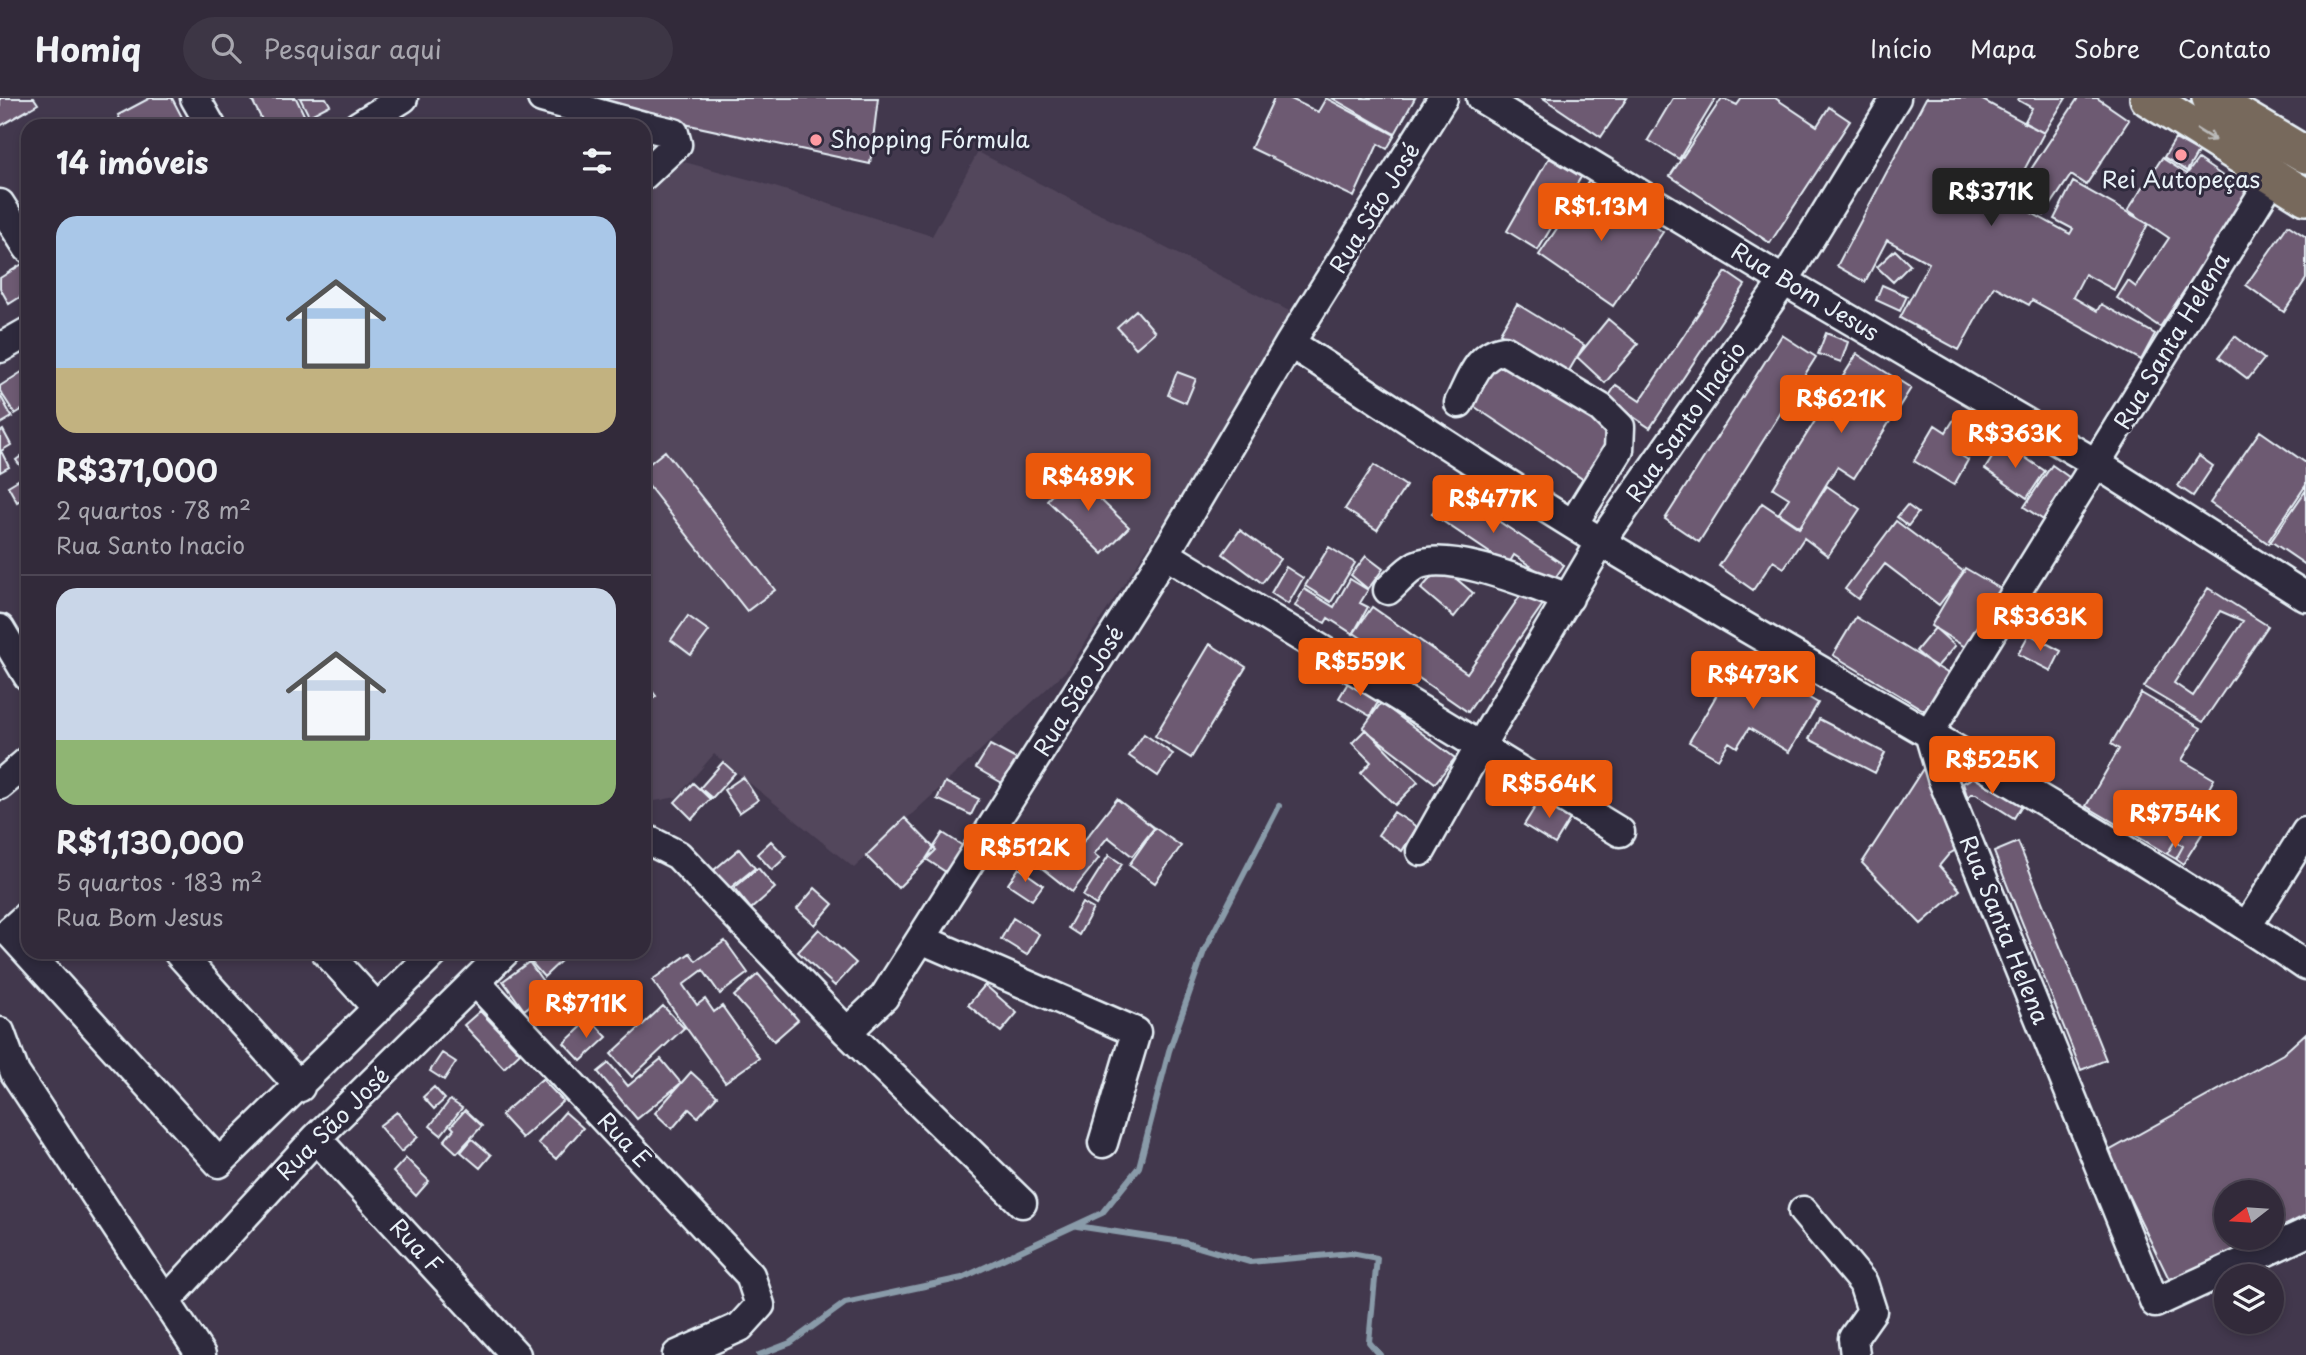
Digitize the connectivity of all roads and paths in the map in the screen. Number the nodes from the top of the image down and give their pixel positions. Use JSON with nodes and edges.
{"nodes":[{"id":1,"x":195,"y":98,"type":"edge"},
{"id":2,"x":403,"y":98,"type":"edge"},
{"id":3,"x":542,"y":98,"type":"edge"},
{"id":4,"x":1443,"y":98,"type":"edge"},
{"id":5,"x":1481,"y":98,"type":"edge"},
{"id":6,"x":1896,"y":98,"type":"edge"},
{"id":7,"x":2148,"y":98,"type":"edge"},
{"id":8,"x":2210,"y":98,"type":"edge"},
{"id":9,"x":207,"y":119,"type":"edge"},
{"id":10,"x":369,"y":119,"type":"edge"},
{"id":11,"x":618,"y":119,"type":"edge"},
{"id":12,"x":651,"y":128,"type":"edge"},
{"id":13,"x":2306,"y":155,"type":"edge"},
{"id":14,"x":651,"y":168,"type":"edge"},
{"id":15,"x":2273,"y":177,"type":"junction"},
{"id":16,"x":2306,"y":197,"type":"edge"},
{"id":17,"x":0,"y":204,"type":"edge"},
{"id":18,"x":21,"y":237,"type":"edge"},
{"id":19,"x":1784,"y":281,"type":"junction"},
{"id":20,"x":21,"y":336,"type":"edge"},
{"id":21,"x":1290,"y":343,"type":"junction"},
{"id":22,"x":0,"y":348,"type":"edge"},
{"id":23,"x":1459,"y":403,"type":"dead end"},
{"id":24,"x":2097,"y":464,"type":"junction"},
{"id":25,"x":1573,"y":524,"type":"junction"},
{"id":26,"x":1601,"y":542,"type":"junction"},
{"id":27,"x":1165,"y":554,"type":"junction"},
{"id":28,"x":1388,"y":590,"type":"dead end"},
{"id":29,"x":2306,"y":597,"type":"edge"},
{"id":30,"x":1569,"y":598,"type":"junction"},
{"id":31,"x":0,"y":629,"type":"edge"},
{"id":32,"x":21,"y":659,"type":"edge"},
{"id":33,"x":1929,"y":733,"type":"junction"},
{"id":34,"x":1479,"y":748,"type":"junction"},
{"id":35,"x":21,"y":767,"type":"edge"},
{"id":36,"x":0,"y":785,"type":"edge"},
{"id":37,"x":1620,"y":832,"type":"dead end"},
{"id":38,"x":2306,"y":832,"type":"edge"},
{"id":39,"x":651,"y":842,"type":"edge"},
{"id":40,"x":1421,"y":851,"type":"dead end"},
{"id":41,"x":21,"y":921,"type":"edge"},
{"id":42,"x":2247,"y":926,"type":"junction"},
{"id":43,"x":921,"y":939,"type":"junction"},
{"id":44,"x":21,"y":945,"type":"edge"},
{"id":45,"x":34,"y":959,"type":"edge"},
{"id":46,"x":184,"y":959,"type":"edge"},
{"id":47,"x":332,"y":959,"type":"edge"},
{"id":48,"x":428,"y":959,"type":"edge"},
{"id":49,"x":498,"y":959,"type":"edge"},
{"id":50,"x":2306,"y":966,"type":"edge"},
{"id":51,"x":476,"y":982,"type":"junction"},
{"id":52,"x":378,"y":1009,"type":"junction"},
{"id":53,"x":0,"y":1032,"type":"edge"},
{"id":54,"x":847,"y":1032,"type":"junction"},
{"id":55,"x":300,"y":1087,"type":"junction"},
{"id":56,"x":316,"y":1138,"type":"junction"},
{"id":57,"x":1103,"y":1143,"type":"dead end"},
{"id":58,"x":1022,"y":1203,"type":"dead end"},
{"id":59,"x":1804,"y":1211,"type":"dead end"},
{"id":60,"x":2306,"y":1233,"type":"edge"},
{"id":61,"x":166,"y":1301,"type":"junction"},
{"id":62,"x":201,"y":1355,"type":"edge"},
{"id":63,"x":516,"y":1355,"type":"edge"},
{"id":64,"x":677,"y":1355,"type":"edge"},
{"id":65,"x":1855,"y":1355,"type":"edge"}],
"edges":[{"from":1,"to":9,"type":"street"},
{"from":2,"to":10,"type":"street"},
{"from":3,"to":11,"type":"street"},
{"from":4,"to":21,"type":"street","name":"Rua São José"},
{"from":5,"to":19,"type":"street","name":"Rua Bom Jesus"},
{"from":6,"to":19,"type":"street","name":"Rua Santo Inacio"},
{"from":7,"to":15,"type":"main road","one_way":true},
{"from":8,"to":13,"type":"main road"},
{"from":12,"to":14,"type":"street"},
{"from":15,"to":16,"type":"main road"},
{"from":15,"to":24,"type":"street","name":"Rua Santa Helena"},
{"from":17,"to":18,"type":"street"},
{"from":19,"to":24,"type":"street","name":"Rua Bom Jesus"},
{"from":19,"to":26,"type":"street","name":"Rua Santo Inacio"},
{"from":20,"to":22,"type":"street"},
{"from":21,"to":25,"type":"street"},
{"from":21,"to":27,"type":"street","name":"Rua São José"},
{"from":23,"to":25,"type":"street"},
{"from":24,"to":29,"type":"street","name":"Rua Bom Jesus"},
{"from":24,"to":33,"type":"street","name":"Rua Santa Helena"},
{"from":25,"to":26,"type":"street"},
{"from":26,"to":30,"type":"street","name":"Rua Santo Inacio"},
{"from":26,"to":33,"type":"street"},
{"from":27,"to":34,"type":"street"},
{"from":27,"to":43,"type":"street","name":"Rua São José"},
{"from":28,"to":30,"type":"street"},
{"from":30,"to":34,"type":"street","name":"Rua Santo Inacio"},
{"from":31,"to":32,"type":"street"},
{"from":33,"to":42,"type":"street"},
{"from":33,"to":60,"type":"street","name":"Rua Santa Helena"},
{"from":34,"to":37,"type":"street"},
{"from":34,"to":40,"type":"street","name":"Rua Santo Inacio"},
{"from":35,"to":36,"type":"street"},
{"from":38,"to":42,"type":"street"},
{"from":39,"to":54,"type":"street"},
{"from":41,"to":44,"type":"street"},
{"from":42,"to":50,"type":"street"},
{"from":43,"to":54,"type":"street","name":"Rua São José"},
{"from":43,"to":57,"type":"street"},
{"from":45,"to":55,"type":"street"},
{"from":46,"to":55,"type":"street"},
{"from":47,"to":52,"type":"street"},
{"from":48,"to":52,"type":"street"},
{"from":49,"to":51,"type":"street","name":"Rua São José"},
{"from":51,"to":56,"type":"street","name":"Rua São José"},
{"from":51,"to":64,"type":"street","name":"Rua E"},
{"from":52,"to":55,"type":"street"},
{"from":53,"to":61,"type":"street"},
{"from":54,"to":58,"type":"street"},
{"from":56,"to":61,"type":"street","name":"Rua São José"},
{"from":56,"to":63,"type":"street","name":"Rua F"},
{"from":59,"to":65,"type":"street"},
{"from":61,"to":62,"type":"street"}]}
